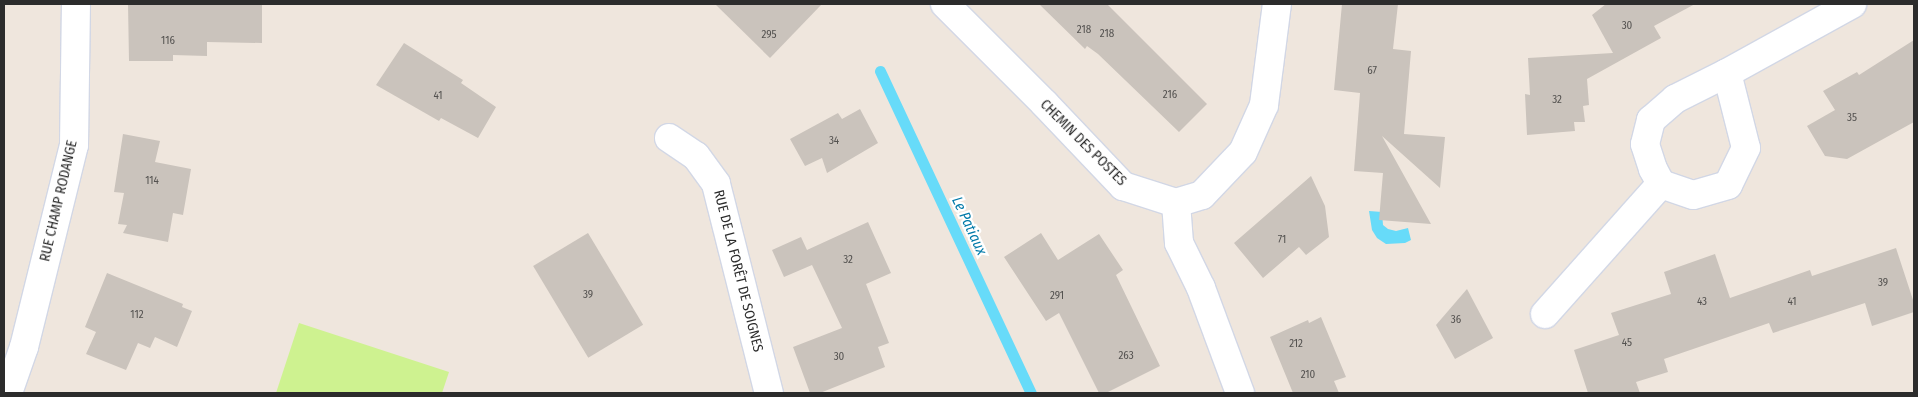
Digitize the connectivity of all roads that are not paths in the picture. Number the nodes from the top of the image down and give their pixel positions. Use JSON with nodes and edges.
{"nodes":[{"id":1,"x":76,"y":4,"type":"edge"},
{"id":2,"x":945,"y":4,"type":"edge"},
{"id":3,"x":1277,"y":4,"type":"edge"},
{"id":4,"x":1852,"y":4,"type":"edge"},
{"id":5,"x":1727,"y":73,"type":"junction"},
{"id":6,"x":669,"y":138,"type":"dead end"},
{"id":7,"x":1661,"y":184,"type":"junction"},
{"id":8,"x":1176,"y":203,"type":"junction"},
{"id":9,"x":1545,"y":314,"type":"dead end"},
{"id":10,"x":8,"y":393,"type":"edge"},
{"id":11,"x":769,"y":393,"type":"edge"},
{"id":12,"x":1240,"y":393,"type":"edge"}],
"edges":[{"from":1,"to":10,"type":"street","name":"RUE CHAMP RODANGE"},
{"from":2,"to":8,"type":"street","name":"CHEMIN DES POSTES"},
{"from":3,"to":8,"type":"street"},
{"from":4,"to":5,"type":"street"},
{"from":5,"to":7,"type":"street"},
{"from":5,"to":7,"type":"street"},
{"from":6,"to":11,"type":"street","name":"RUE DE LA FORÊT DE SOIGNES"},
{"from":7,"to":9,"type":"street"},
{"from":8,"to":12,"type":"street"}]}
